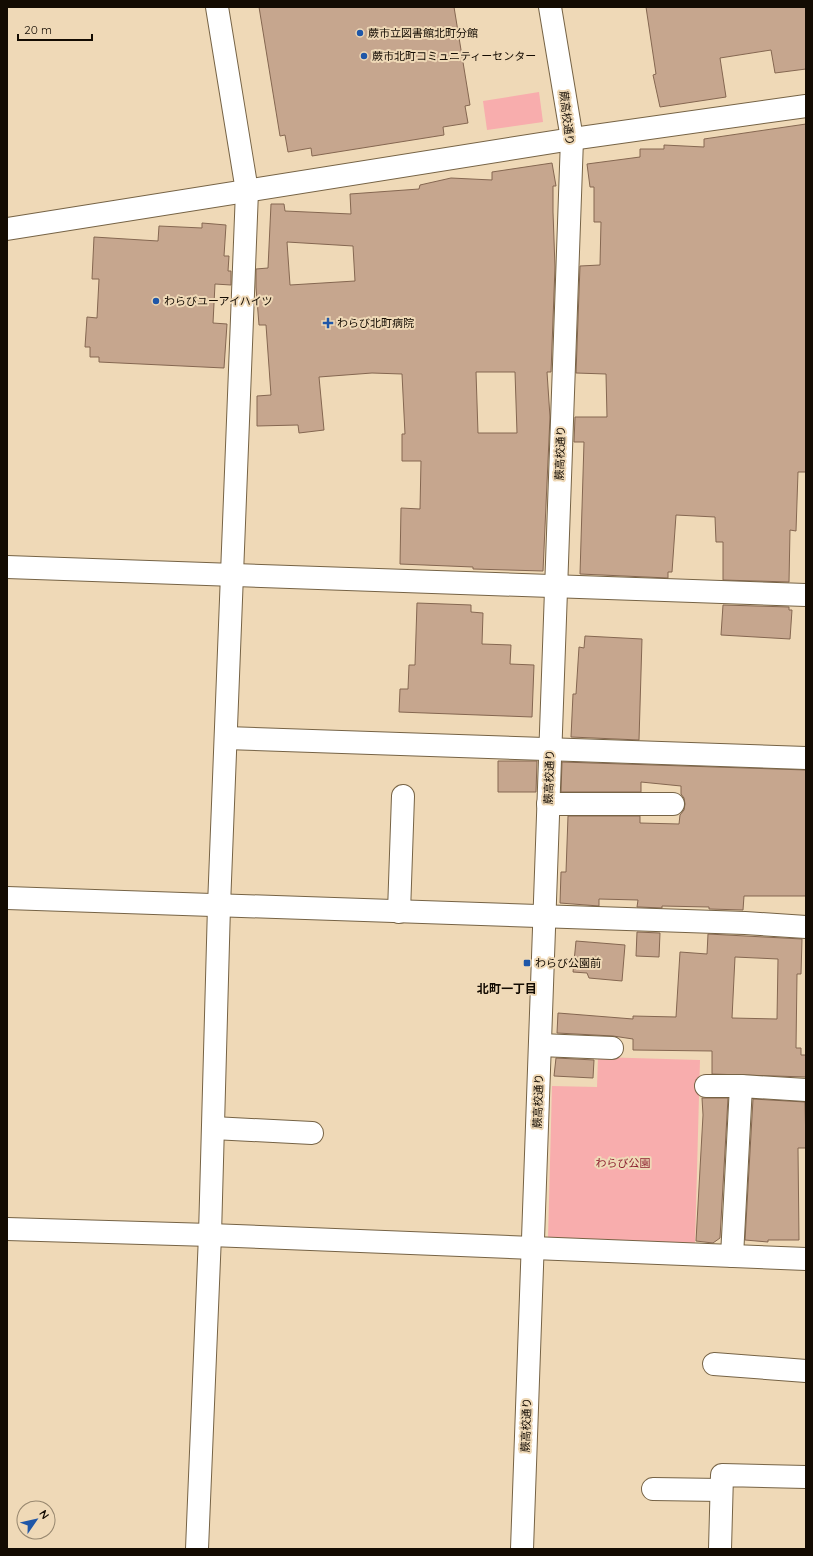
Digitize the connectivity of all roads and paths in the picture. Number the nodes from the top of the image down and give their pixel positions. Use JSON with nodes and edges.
{"nodes":[{"id":1,"x":217,"y":7,"type":"edge"},
{"id":2,"x":550,"y":7,"type":"edge"},
{"id":3,"x":806,"y":106,"type":"edge"},
{"id":4,"x":572,"y":140,"type":"junction"},
{"id":5,"x":247,"y":191,"type":"junction"},
{"id":6,"x":7,"y":229,"type":"edge"},
{"id":7,"x":7,"y":567,"type":"edge"},
{"id":8,"x":233,"y":575,"type":"junction"},
{"id":9,"x":556,"y":587,"type":"junction"},
{"id":10,"x":806,"y":595,"type":"edge"},
{"id":11,"x":226,"y":738,"type":"junction"},
{"id":12,"x":550,"y":750,"type":"junction"},
{"id":13,"x":806,"y":758,"type":"edge"},
{"id":14,"x":403,"y":796,"type":"dead end"},
{"id":15,"x":548,"y":804,"type":"junction"},
{"id":16,"x":673,"y":804,"type":"dead end"},
{"id":17,"x":7,"y":898,"type":"edge"},
{"id":18,"x":219,"y":906,"type":"junction"},
{"id":19,"x":399,"y":912,"type":"junction"},
{"id":20,"x":544,"y":917,"type":"junction"},
{"id":21,"x":806,"y":927,"type":"edge"},
{"id":22,"x":540,"y":1045,"type":"junction"},
{"id":23,"x":612,"y":1048,"type":"dead end"},
{"id":24,"x":706,"y":1086,"type":"dead end"},
{"id":25,"x":741,"y":1086,"type":"junction"},
{"id":26,"x":806,"y":1090,"type":"edge"},
{"id":27,"x":213,"y":1128,"type":"junction"},
{"id":28,"x":312,"y":1133,"type":"dead end"},
{"id":29,"x":7,"y":1229,"type":"edge"},
{"id":30,"x":210,"y":1235,"type":"junction"},
{"id":31,"x":533,"y":1248,"type":"junction"},
{"id":32,"x":732,"y":1256,"type":"junction"},
{"id":33,"x":806,"y":1259,"type":"edge"},
{"id":34,"x":714,"y":1364,"type":"dead end"},
{"id":35,"x":806,"y":1372,"type":"edge"},
{"id":36,"x":806,"y":1478,"type":"edge"},
{"id":37,"x":653,"y":1489,"type":"dead end"},
{"id":38,"x":721,"y":1490,"type":"junction"},
{"id":39,"x":197,"y":1549,"type":"edge"},
{"id":40,"x":522,"y":1549,"type":"edge"},
{"id":41,"x":720,"y":1549,"type":"edge"}],
"edges":[{"from":1,"to":5,"type":"street"},
{"from":2,"to":4,"type":"street","name":"蕨高校通り"},
{"from":3,"to":4,"type":"street"},
{"from":4,"to":5,"type":"street"},
{"from":4,"to":9,"type":"street","name":"蕨高校通り"},
{"from":5,"to":6,"type":"street"},
{"from":5,"to":8,"type":"street"},
{"from":7,"to":8,"type":"street"},
{"from":8,"to":9,"type":"street"},
{"from":8,"to":11,"type":"street"},
{"from":9,"to":10,"type":"street"},
{"from":9,"to":12,"type":"street","name":"蕨高校通り"},
{"from":11,"to":12,"type":"street"},
{"from":11,"to":18,"type":"street"},
{"from":12,"to":13,"type":"street"},
{"from":12,"to":15,"type":"street","name":"蕨高校通り"},
{"from":14,"to":19,"type":"street"},
{"from":15,"to":16,"type":"street"},
{"from":15,"to":20,"type":"street","name":"蕨高校通り"},
{"from":17,"to":18,"type":"street"},
{"from":18,"to":19,"type":"street"},
{"from":18,"to":27,"type":"street"},
{"from":19,"to":20,"type":"street"},
{"from":20,"to":21,"type":"street"},
{"from":20,"to":22,"type":"street","name":"蕨高校通り"},
{"from":22,"to":23,"type":"street"},
{"from":22,"to":31,"type":"street","name":"蕨高校通り"},
{"from":24,"to":25,"type":"street"},
{"from":25,"to":26,"type":"street"},
{"from":25,"to":32,"type":"street"},
{"from":27,"to":28,"type":"street"},
{"from":27,"to":30,"type":"street"},
{"from":29,"to":30,"type":"street"},
{"from":30,"to":31,"type":"street"},
{"from":30,"to":39,"type":"street"},
{"from":31,"to":32,"type":"street"},
{"from":31,"to":40,"type":"street","name":"蕨高校通り"},
{"from":32,"to":33,"type":"street"},
{"from":34,"to":35,"type":"street"},
{"from":36,"to":38,"type":"street"},
{"from":37,"to":38,"type":"street"},
{"from":38,"to":41,"type":"street"}]}
